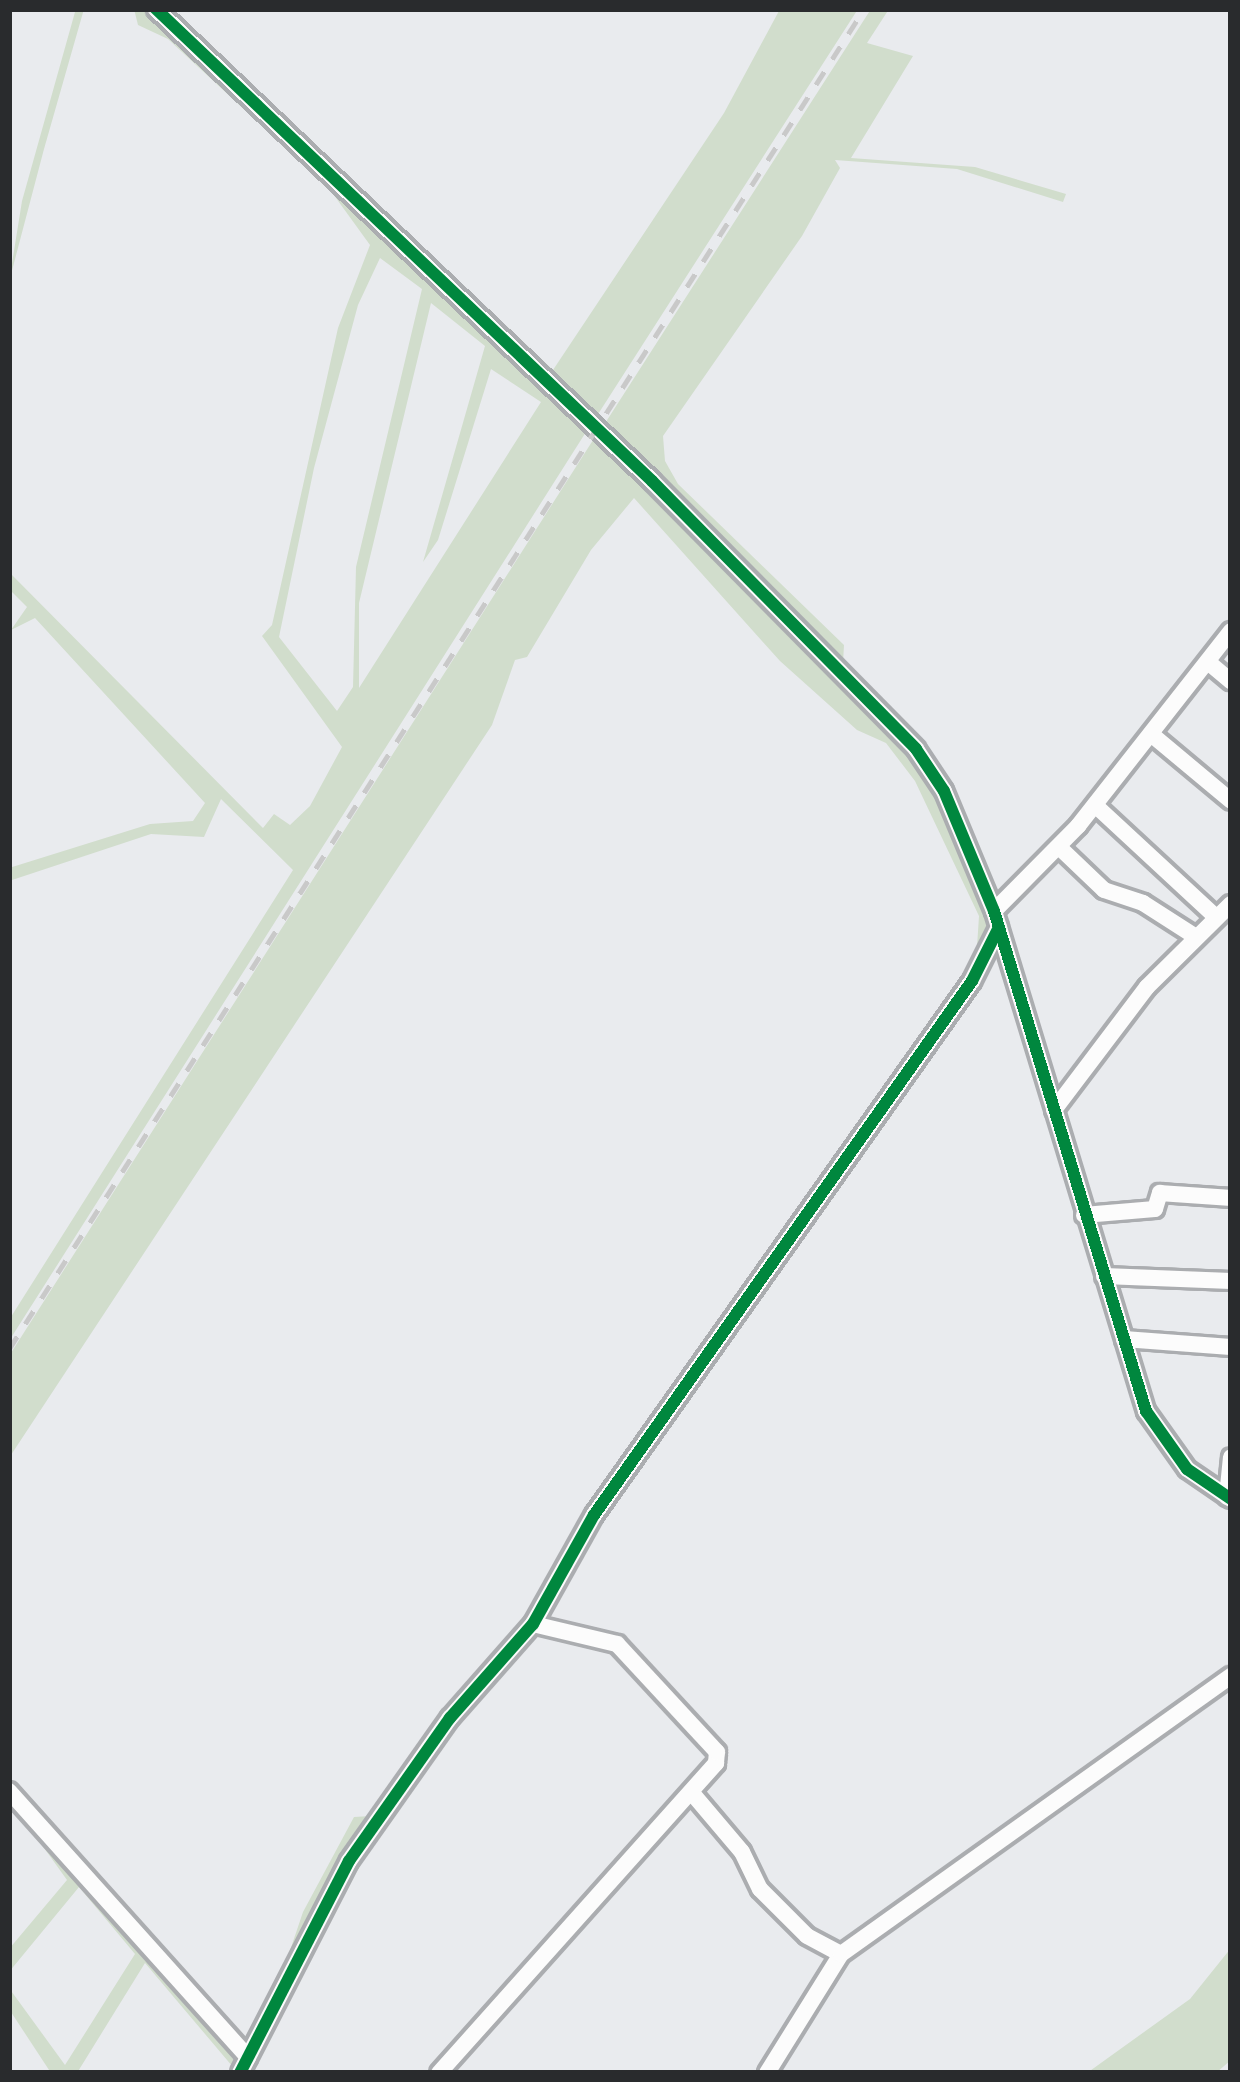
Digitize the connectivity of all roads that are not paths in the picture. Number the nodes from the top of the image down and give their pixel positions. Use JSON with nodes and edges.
{"nodes":[{"id":1,"x":156,"y":9,"type":"edge"},
{"id":2,"x":1231,"y":632,"type":"edge"},
{"id":3,"x":1208,"y":662,"type":"junction"},
{"id":4,"x":1231,"y":681,"type":"edge"},
{"id":5,"x":1150,"y":734,"type":"junction"},
{"id":6,"x":1231,"y":801,"type":"edge"},
{"id":7,"x":1095,"y":805,"type":"junction"},
{"id":8,"x":1059,"y":847,"type":"junction"},
{"id":9,"x":1231,"y":904,"type":"edge"},
{"id":10,"x":1216,"y":917,"type":"junction"},
{"id":11,"x":997,"y":919,"type":"junction"},
{"id":12,"x":1196,"y":937,"type":"junction"},
{"id":13,"x":1054,"y":1110,"type":"junction"},
{"id":14,"x":1231,"y":1198,"type":"edge"},
{"id":15,"x":1084,"y":1214,"type":"junction"},
{"id":16,"x":1104,"y":1276,"type":"junction"},
{"id":17,"x":1231,"y":1281,"type":"edge"},
{"id":18,"x":1124,"y":1339,"type":"junction"},
{"id":19,"x":1231,"y":1347,"type":"edge"},
{"id":20,"x":1231,"y":1457,"type":"edge"},
{"id":21,"x":1229,"y":1497,"type":"edge"},
{"id":22,"x":533,"y":1624,"type":"junction"},
{"id":23,"x":1231,"y":1676,"type":"edge"},
{"id":24,"x":9,"y":1791,"type":"edge"},
{"id":25,"x":692,"y":1792,"type":"junction"},
{"id":26,"x":841,"y":1954,"type":"junction"},
{"id":27,"x":244,"y":2065,"type":"edge"},
{"id":28,"x":439,"y":2073,"type":"edge"},
{"id":29,"x":767,"y":2073,"type":"edge"}],
"edges":[{"from":1,"to":11,"type":"street"},
{"from":2,"to":3,"type":"street"},
{"from":3,"to":4,"type":"street"},
{"from":3,"to":5,"type":"street"},
{"from":5,"to":6,"type":"street"},
{"from":5,"to":7,"type":"street"},
{"from":7,"to":8,"type":"street"},
{"from":7,"to":10,"type":"street"},
{"from":8,"to":11,"type":"street"},
{"from":8,"to":12,"type":"street"},
{"from":9,"to":10,"type":"street"},
{"from":10,"to":12,"type":"street"},
{"from":11,"to":13,"type":"street"},
{"from":11,"to":22,"type":"street"},
{"from":12,"to":13,"type":"street"},
{"from":13,"to":15,"type":"street"},
{"from":14,"to":15,"type":"street"},
{"from":15,"to":16,"type":"street"},
{"from":16,"to":17,"type":"street"},
{"from":16,"to":18,"type":"street"},
{"from":18,"to":19,"type":"street"},
{"from":18,"to":21,"type":"street"},
{"from":20,"to":21,"type":"street"},
{"from":22,"to":25,"type":"street"},
{"from":22,"to":27,"type":"street"},
{"from":23,"to":26,"type":"street"},
{"from":24,"to":27,"type":"street"},
{"from":25,"to":26,"type":"street"},
{"from":25,"to":28,"type":"street"},
{"from":26,"to":29,"type":"street"}]}
